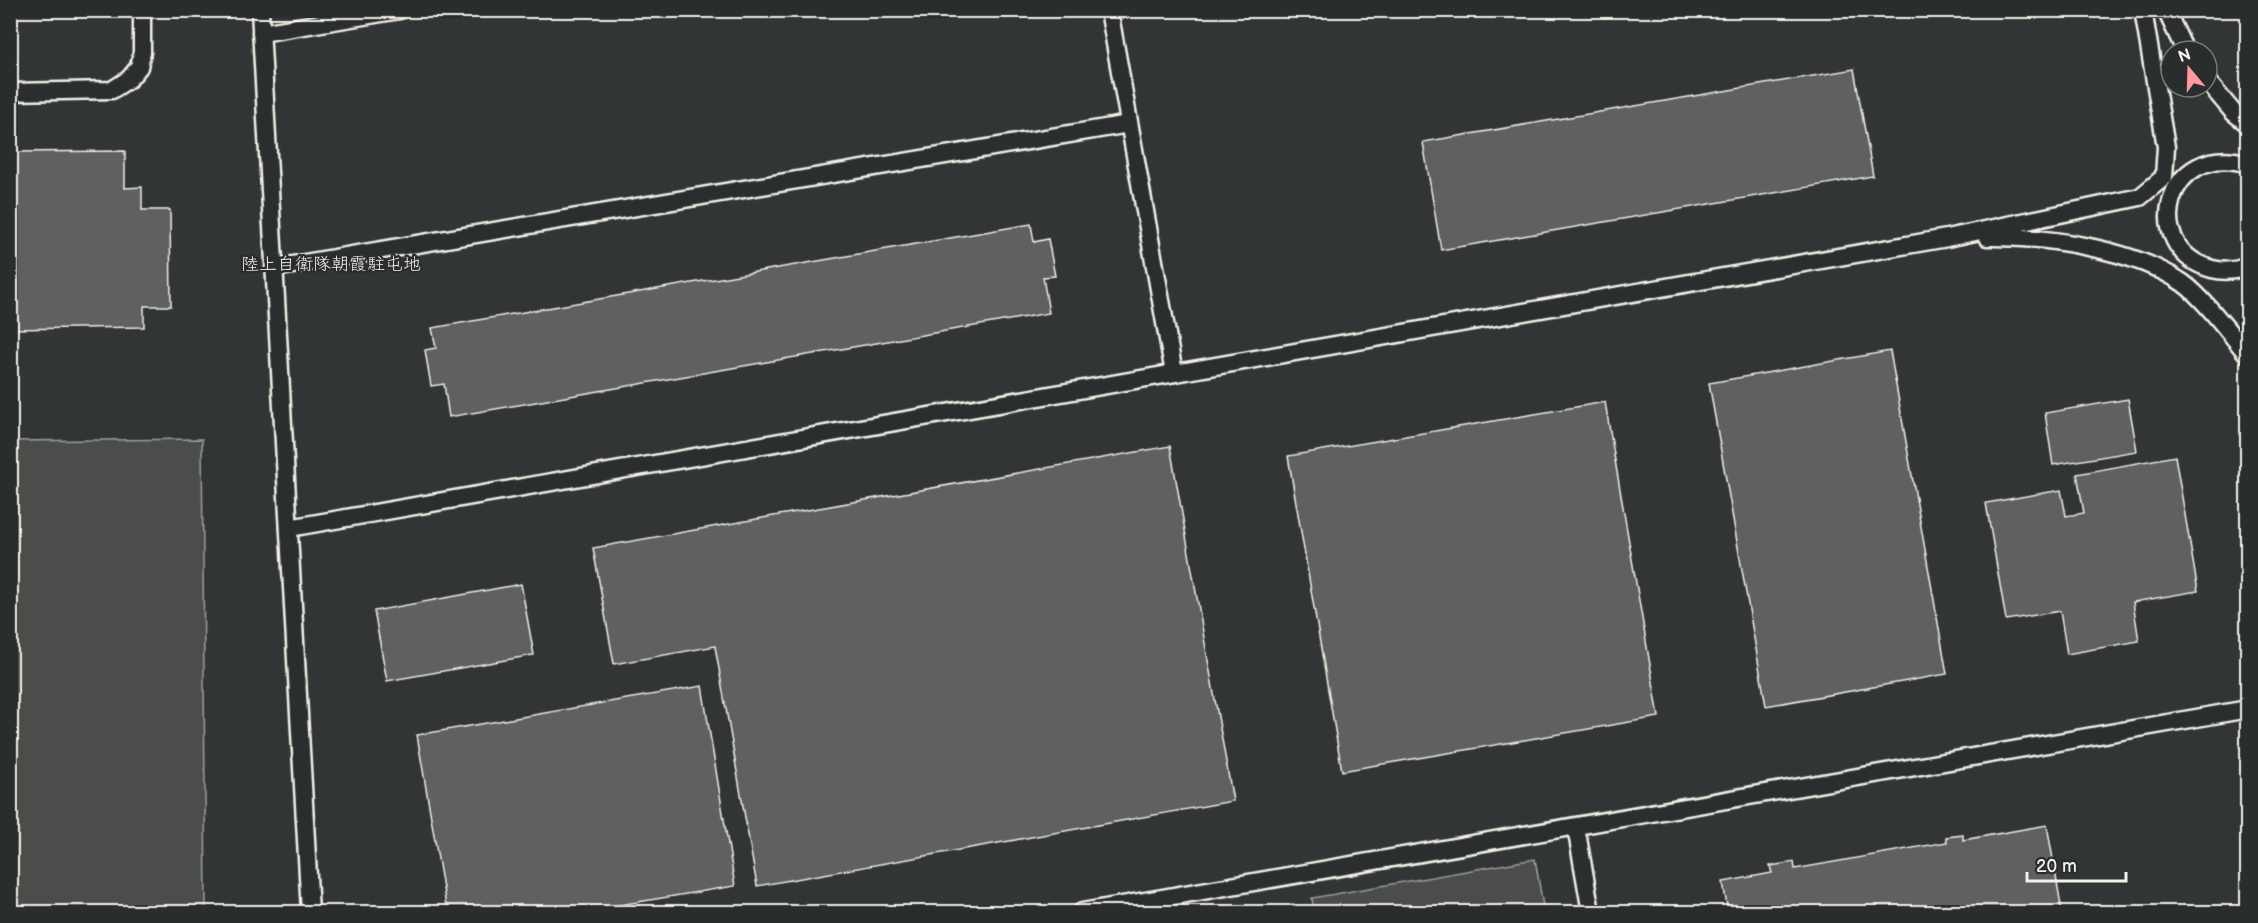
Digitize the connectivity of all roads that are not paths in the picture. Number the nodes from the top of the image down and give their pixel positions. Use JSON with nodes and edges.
{"nodes":[{"id":1,"x":142,"y":10,"type":"edge"},
{"id":2,"x":260,"y":10,"type":"edge"},
{"id":3,"x":400,"y":10,"type":"edge"},
{"id":4,"x":1109,"y":10,"type":"edge"},
{"id":5,"x":2144,"y":10,"type":"edge"},
{"id":6,"x":2166,"y":10,"type":"edge"},
{"id":7,"x":261,"y":33,"type":"junction"},
{"id":8,"x":2179,"y":39,"type":"edge"},
{"id":9,"x":10,"y":92,"type":"edge"},
{"id":10,"x":2219,"y":94,"type":"edge"},
{"id":11,"x":1129,"y":124,"type":"junction"},
{"id":12,"x":2247,"y":124,"type":"edge"},
{"id":13,"x":2247,"y":164,"type":"edge"},
{"id":14,"x":2171,"y":181,"type":"junction"},
{"id":15,"x":1947,"y":238,"type":"junction"},
{"id":16,"x":2197,"y":263,"type":"junction"},
{"id":17,"x":2247,"y":266,"type":"edge"},
{"id":18,"x":275,"y":268,"type":"junction"},
{"id":19,"x":2184,"y":284,"type":"junction"},
{"id":20,"x":2247,"y":355,"type":"edge"},
{"id":21,"x":1174,"y":374,"type":"junction"},
{"id":22,"x":290,"y":528,"type":"junction"},
{"id":23,"x":2247,"y":709,"type":"edge"},
{"id":24,"x":1576,"y":827,"type":"junction"},
{"id":25,"x":310,"y":912,"type":"edge"},
{"id":26,"x":1082,"y":912,"type":"edge"},
{"id":27,"x":1592,"y":912,"type":"edge"}],
"edges":[{"from":1,"to":9,"type":"lane"},
{"from":2,"to":7,"type":"lane"},
{"from":3,"to":7,"type":"lane"},
{"from":4,"to":11,"type":"lane"},
{"from":5,"to":14,"type":"lane"},
{"from":6,"to":8,"type":"lane"},
{"from":7,"to":18,"type":"lane"},
{"from":10,"to":12,"type":"lane"},
{"from":11,"to":18,"type":"lane"},
{"from":11,"to":21,"type":"lane"},
{"from":13,"to":14,"type":"lane"},
{"from":14,"to":15,"type":"lane"},
{"from":14,"to":16,"type":"lane"},
{"from":15,"to":19,"type":"lane"},
{"from":15,"to":21,"type":"lane"},
{"from":16,"to":17,"type":"lane"},
{"from":16,"to":19,"type":"lane"},
{"from":18,"to":22,"type":"lane"},
{"from":19,"to":20,"type":"lane"},
{"from":21,"to":22,"type":"lane"},
{"from":22,"to":25,"type":"lane"},
{"from":23,"to":24,"type":"lane"},
{"from":24,"to":26,"type":"lane"},
{"from":24,"to":27,"type":"lane"}]}
